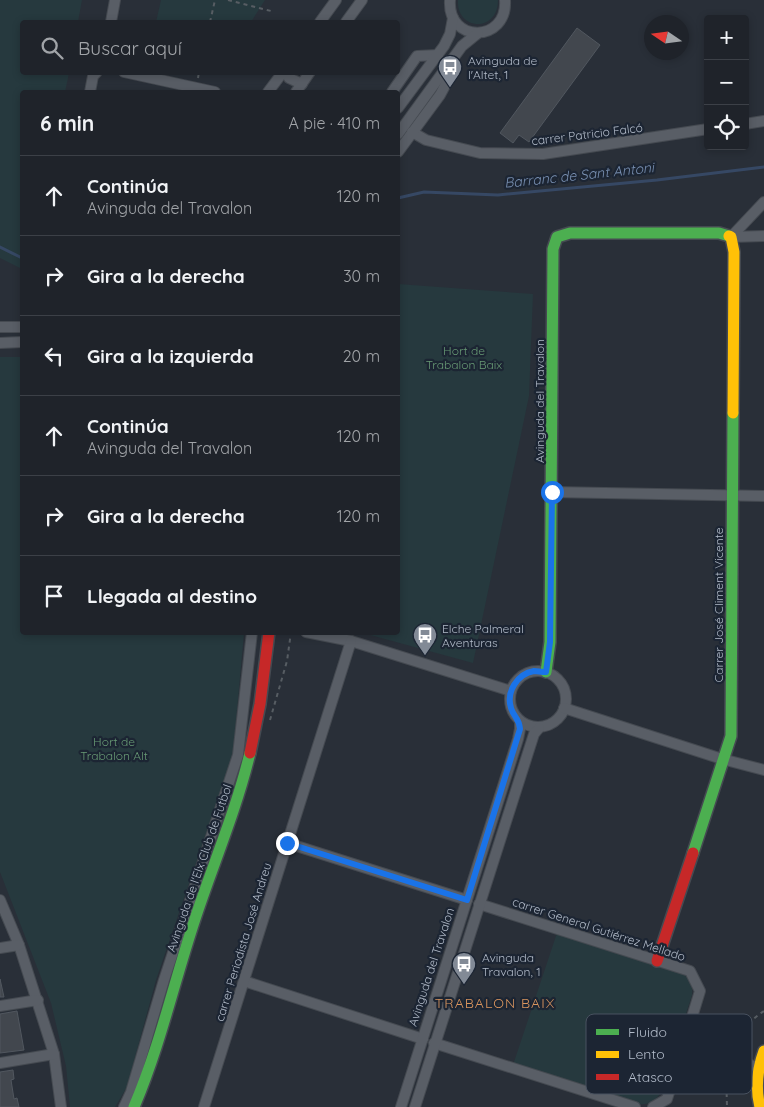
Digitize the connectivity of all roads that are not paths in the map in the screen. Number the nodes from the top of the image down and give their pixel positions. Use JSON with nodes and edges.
{"nodes":[{"id":1,"x":115,"y":0,"type":"edge"},
{"id":2,"x":336,"y":0,"type":"edge"},
{"id":3,"x":362,"y":0,"type":"edge"},
{"id":4,"x":450,"y":0,"type":"edge"},
{"id":5,"x":505,"y":0,"type":"edge"},
{"id":6,"x":453,"y":18,"type":"junction"},
{"id":7,"x":111,"y":20,"type":"edge"},
{"id":8,"x":321,"y":20,"type":"edge"},
{"id":9,"x":347,"y":20,"type":"edge"},
{"id":10,"x":478,"y":33,"type":"junction"},
{"id":11,"x":438,"y":55,"type":"junction"},
{"id":12,"x":447,"y":68,"type":"junction"},
{"id":13,"x":94,"y":75,"type":"edge"},
{"id":14,"x":138,"y":75,"type":"edge"},
{"id":15,"x":282,"y":75,"type":"edge"},
{"id":16,"x":287,"y":75,"type":"edge"},
{"id":17,"x":308,"y":75,"type":"edge"},
{"id":18,"x":299,"y":88,"type":"edge"},
{"id":19,"x":90,"y":90,"type":"edge"},
{"id":20,"x":206,"y":90,"type":"edge"},
{"id":21,"x":270,"y":90,"type":"edge"},
{"id":22,"x":393,"y":90,"type":"edge"},
{"id":23,"x":400,"y":105,"type":"edge"},
{"id":24,"x":764,"y":121,"type":"edge"},
{"id":25,"x":749,"y":123,"type":"edge"},
{"id":26,"x":704,"y":130,"type":"edge"},
{"id":27,"x":400,"y":131,"type":"edge"},
{"id":28,"x":412,"y":132,"type":"junction"},
{"id":29,"x":400,"y":149,"type":"edge"},
{"id":30,"x":764,"y":202,"type":"edge"},
{"id":31,"x":764,"y":236,"type":"edge"},
{"id":32,"x":731,"y":237,"type":"junction"},
{"id":33,"x":20,"y":327,"type":"edge"},
{"id":34,"x":0,"y":328,"type":"edge"},
{"id":35,"x":20,"y":342,"type":"edge"},
{"id":36,"x":0,"y":343,"type":"edge"},
{"id":37,"x":552,"y":492,"type":"junction"},
{"id":38,"x":732,"y":495,"type":"junction"},
{"id":39,"x":764,"y":496,"type":"edge"},
{"id":40,"x":252,"y":635,"type":"edge"},
{"id":41,"x":269,"y":635,"type":"edge"},
{"id":42,"x":321,"y":635,"type":"edge"},
{"id":43,"x":351,"y":641,"type":"junction"},
{"id":44,"x":546,"y":672,"type":"junction"},
{"id":45,"x":511,"y":691,"type":"junction"},
{"id":46,"x":564,"y":708,"type":"junction"},
{"id":47,"x":520,"y":721,"type":"junction"},
{"id":48,"x":539,"y":728,"type":"junction"},
{"id":49,"x":722,"y":759,"type":"junction"},
{"id":50,"x":764,"y":770,"type":"edge"},
{"id":51,"x":287,"y":843,"type":"junction"},
{"id":52,"x":0,"y":900,"type":"edge"},
{"id":53,"x":467,"y":900,"type":"junction"},
{"id":54,"x":479,"y":904,"type":"junction"},
{"id":55,"x":19,"y":945,"type":"junction"},
{"id":56,"x":0,"y":948,"type":"edge"},
{"id":57,"x":657,"y":961,"type":"junction"},
{"id":58,"x":244,"y":982,"type":"junction"},
{"id":59,"x":38,"y":1000,"type":"junction"},
{"id":60,"x":0,"y":1006,"type":"edge"},
{"id":61,"x":693,"y":1014,"type":"edge"},
{"id":62,"x":422,"y":1039,"type":"junction"},
{"id":63,"x":434,"y":1043,"type":"junction"},
{"id":64,"x":764,"y":1051,"type":"edge"},
{"id":65,"x":54,"y":1054,"type":"junction"},
{"id":66,"x":0,"y":1063,"type":"edge"},
{"id":67,"x":752,"y":1065,"type":"edge"},
{"id":68,"x":758,"y":1067,"type":"junction"},
{"id":69,"x":669,"y":1094,"type":"edge"},
{"id":70,"x":756,"y":1096,"type":"junction"},
{"id":71,"x":614,"y":1104,"type":"edge"},
{"id":72,"x":61,"y":1107,"type":"edge"},
{"id":73,"x":124,"y":1107,"type":"edge"},
{"id":74,"x":134,"y":1107,"type":"edge"},
{"id":75,"x":204,"y":1107,"type":"edge"},
{"id":76,"x":401,"y":1107,"type":"edge"},
{"id":77,"x":415,"y":1107,"type":"edge"},
{"id":78,"x":635,"y":1107,"type":"edge"},
{"id":79,"x":653,"y":1107,"type":"edge"},
{"id":80,"x":750,"y":1107,"type":"edge"},
{"id":81,"x":760,"y":1107,"type":"edge"}],
"edges":[{"from":1,"to":7,"type":"street"},
{"from":2,"to":8,"type":"street"},
{"from":3,"to":9,"type":"street"},
{"from":4,"to":6,"type":"street"},
{"from":5,"to":10,"type":"street"},
{"from":6,"to":10,"type":"street"},
{"from":6,"to":11,"type":"street"},
{"from":10,"to":12,"type":"street"},
{"from":11,"to":22,"type":"street"},
{"from":11,"to":23,"type":"street"},
{"from":12,"to":27,"type":"street"},
{"from":12,"to":28,"type":"street"},
{"from":13,"to":19,"type":"street"},
{"from":14,"to":20,"type":"street"},
{"from":15,"to":21,"type":"street"},
{"from":16,"to":18,"type":"street"},
{"from":17,"to":18,"type":"street"},
{"from":24,"to":25,"type":"street"},
{"from":26,"to":28,"type":"street","name":"carrer Patricio Falcó"},
{"from":28,"to":29,"type":"street"},
{"from":30,"to":32,"type":"street"},
{"from":31,"to":32,"type":"street"},
{"from":32,"to":37,"type":"main road","name":"Avinguda del Travalon"},
{"from":32,"to":38,"type":"main road","name":"Carrer José Climent Vicente"},
{"from":33,"to":34,"type":"street"},
{"from":35,"to":36,"type":"street"},
{"from":37,"to":38,"type":"street"},
{"from":37,"to":44,"type":"main road","name":"Avinguda del Travalon"},
{"from":38,"to":39,"type":"street"},
{"from":38,"to":49,"type":"main road","name":"Carrer José Climent Vicente"},
{"from":40,"to":73,"type":"street","name":"Avinguda de l'Elx Club de Futbol"},
{"from":41,"to":74,"type":"main road","name":"Avinguda de l'Elx Club de Futbol"},
{"from":42,"to":43,"type":"street"},
{"from":43,"to":45,"type":"street"},
{"from":43,"to":51,"type":"street","name":"carrer Periodista José Andreu"},
{"from":44,"to":45,"type":"street"},
{"from":44,"to":46,"type":"street"},
{"from":45,"to":47,"type":"street"},
{"from":46,"to":48,"type":"street"},
{"from":46,"to":49,"type":"street"},
{"from":47,"to":48,"type":"street"},
{"from":47,"to":53,"type":"street","name":"Avinguda del Travalon"},
{"from":48,"to":54,"type":"street"},
{"from":49,"to":50,"type":"street"},
{"from":49,"to":57,"type":"main road","name":"Carrer José Climent Vicente"},
{"from":51,"to":53,"type":"street"},
{"from":51,"to":58,"type":"street","name":"carrer Periodista José Andreu"},
{"from":52,"to":55,"type":"street"},
{"from":53,"to":62,"type":"street","name":"Avinguda del Travalon"},
{"from":54,"to":57,"type":"street","name":"carrer General Gutiérrez Mellado"},
{"from":54,"to":63,"type":"street"},
{"from":55,"to":56,"type":"street"},
{"from":55,"to":59,"type":"street"},
{"from":57,"to":61,"type":"street","name":"carrer General Gutiérrez Mellado"},
{"from":58,"to":62,"type":"street"},
{"from":58,"to":75,"type":"street","name":"carrer Periodista José Andreu"},
{"from":59,"to":60,"type":"street"},
{"from":59,"to":65,"type":"street"},
{"from":62,"to":76,"type":"street","name":"Avinguda del Travalon"},
{"from":63,"to":71,"type":"street"},
{"from":63,"to":77,"type":"street"},
{"from":64,"to":68,"type":"main road"},
{"from":65,"to":66,"type":"street"},
{"from":65,"to":72,"type":"street"},
{"from":67,"to":68,"type":"street"},
{"from":68,"to":70,"type":"main road"},
{"from":69,"to":79,"type":"street","name":"carrer General Gutiérrez Mellado"},
{"from":70,"to":80,"type":"main road"},
{"from":70,"to":81,"type":"main road"},
{"from":71,"to":78,"type":"street"}]}
